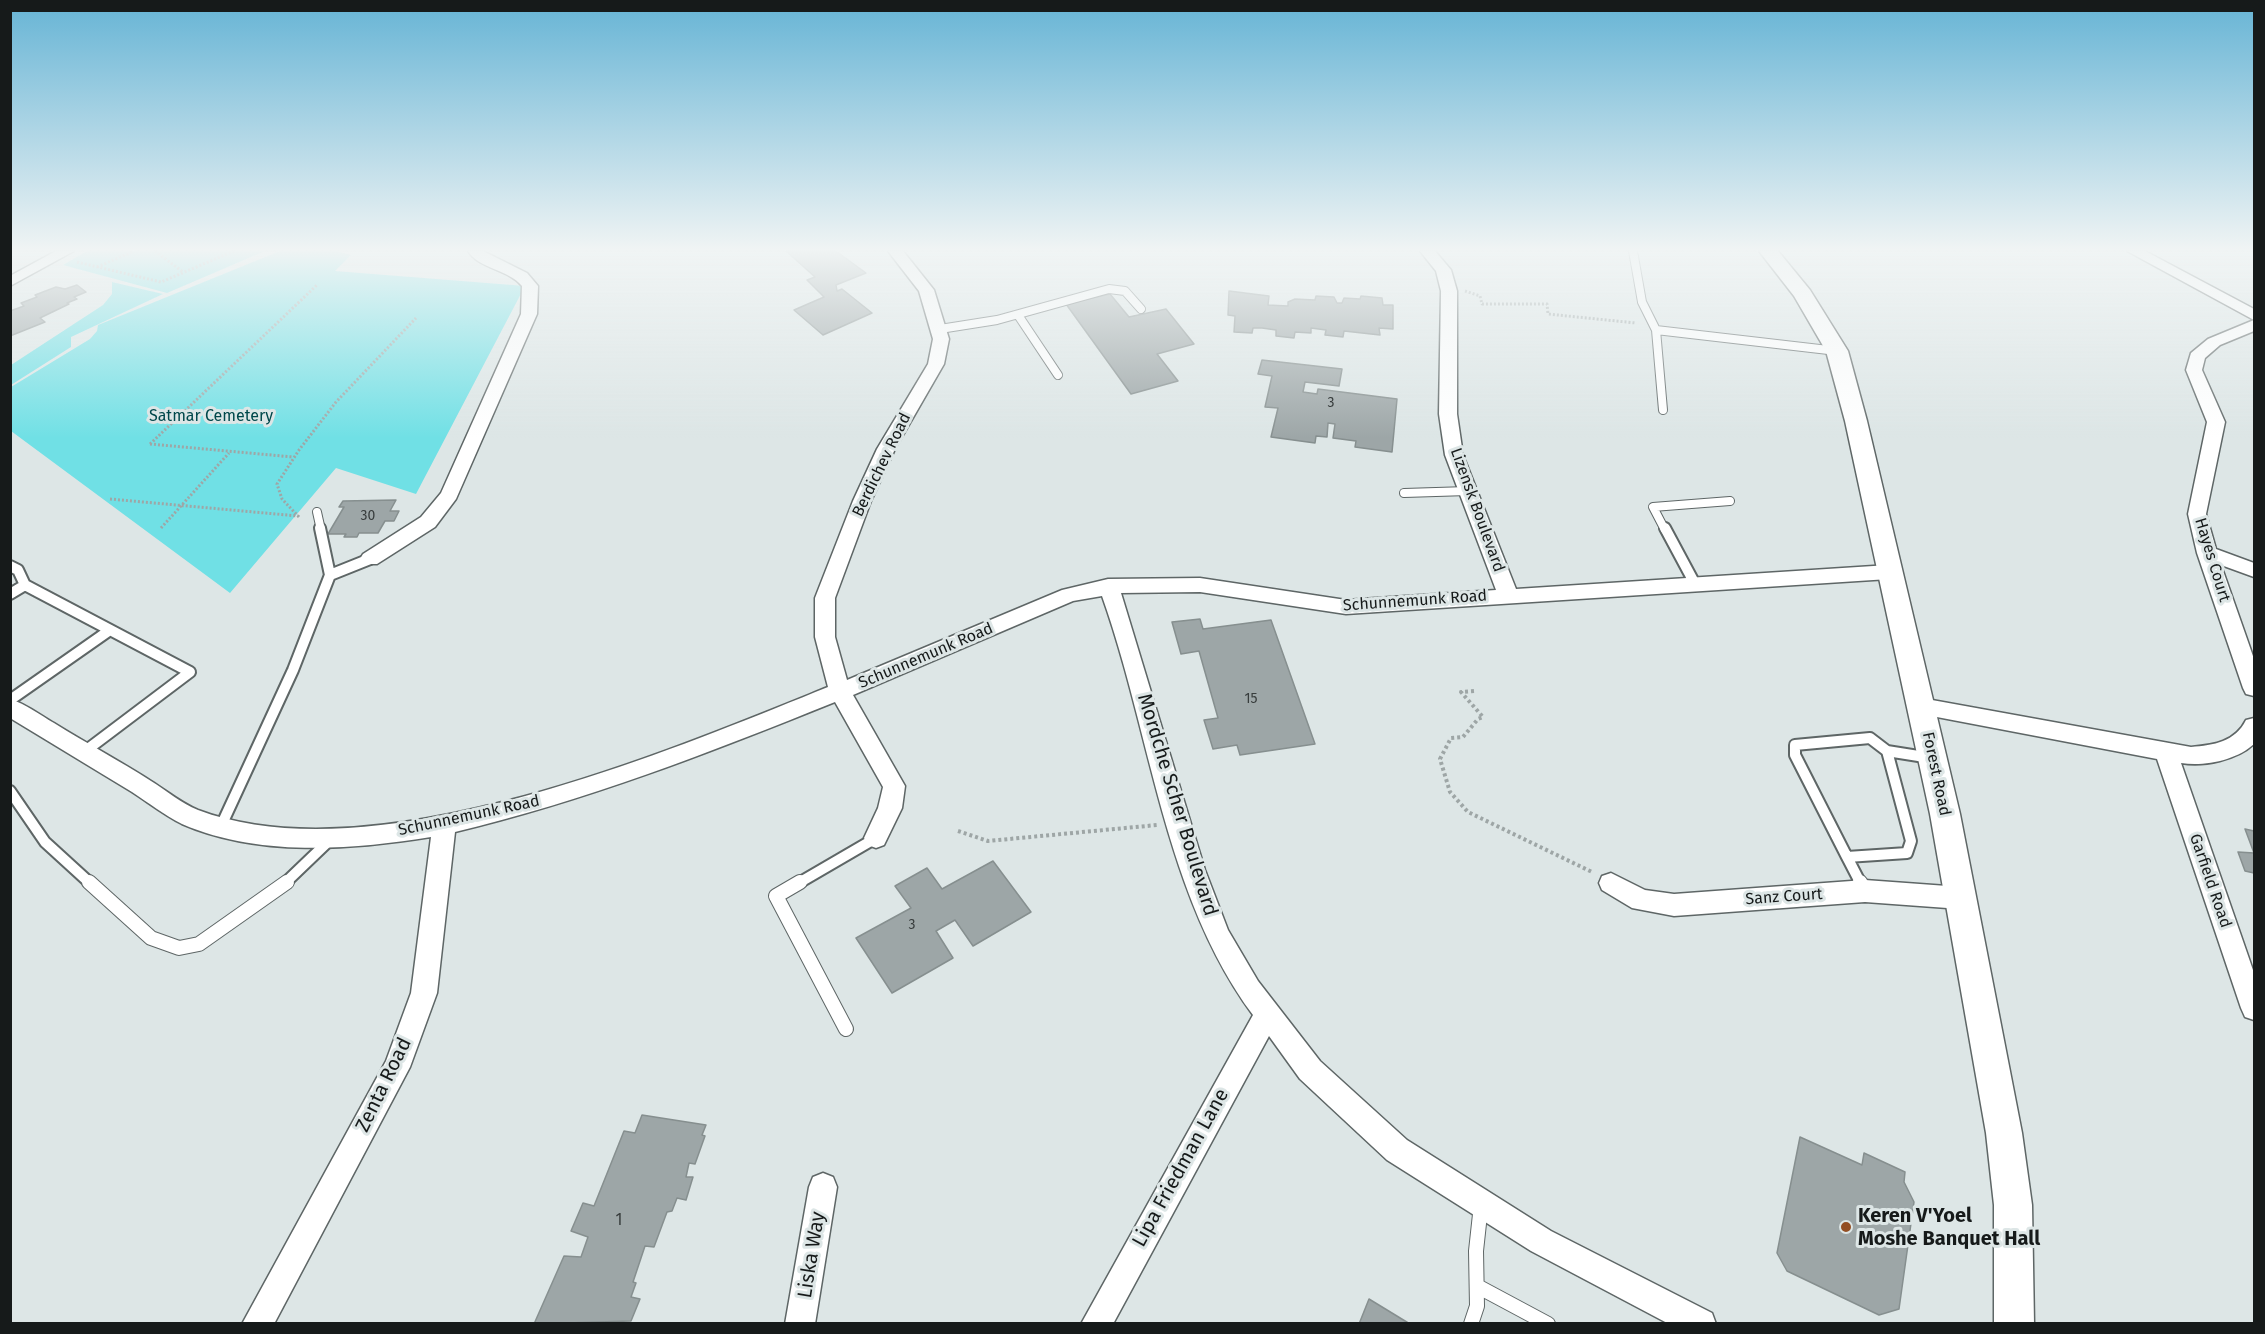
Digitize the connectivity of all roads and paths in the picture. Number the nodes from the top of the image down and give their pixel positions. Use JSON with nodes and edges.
{"nodes":[{"id":1,"x":287,"y":313,"type":"edge"},
{"id":2,"x":529,"y":313,"type":"edge"},
{"id":3,"x":934,"y":313,"type":"edge"},
{"id":4,"x":1024,"y":313,"type":"edge"},
{"id":5,"x":1449,"y":313,"type":"edge"},
{"id":6,"x":1548,"y":313,"type":"edge"},
{"id":7,"x":1648,"y":313,"type":"edge"},
{"id":8,"x":1814,"y":313,"type":"edge"},
{"id":9,"x":1018,"y":315,"type":"junction"},
{"id":10,"x":416,"y":318,"type":"dead end"},
{"id":11,"x":2254,"y":325,"type":"edge"},
{"id":12,"x":940,"y":329,"type":"junction"},
{"id":13,"x":1656,"y":330,"type":"junction"},
{"id":14,"x":1837,"y":351,"type":"junction"},
{"id":15,"x":1058,"y":375,"type":"dead end"},
{"id":16,"x":1663,"y":410,"type":"dead end"},
{"id":17,"x":230,"y":452,"type":"junction"},
{"id":18,"x":293,"y":457,"type":"junction"},
{"id":19,"x":1468,"y":491,"type":"junction"},
{"id":20,"x":1404,"y":493,"type":"dead end"},
{"id":21,"x":110,"y":499,"type":"dead end"},
{"id":22,"x":1730,"y":501,"type":"dead end"},
{"id":23,"x":179,"y":506,"type":"junction"},
{"id":24,"x":317,"y":512,"type":"dead end"},
{"id":25,"x":161,"y":528,"type":"dead end"},
{"id":26,"x":2207,"y":553,"type":"junction"},
{"id":27,"x":370,"y":559,"type":"joint"},
{"id":28,"x":10,"y":566,"type":"edge"},
{"id":29,"x":2254,"y":570,"type":"edge"},
{"id":30,"x":1889,"y":572,"type":"junction"},
{"id":31,"x":330,"y":575,"type":"junction"},
{"id":32,"x":1695,"y":584,"type":"junction"},
{"id":33,"x":25,"y":585,"type":"junction"},
{"id":34,"x":1108,"y":586,"type":"junction"},
{"id":35,"x":10,"y":594,"type":"edge"},
{"id":36,"x":1508,"y":595,"type":"junction"},
{"id":37,"x":110,"y":630,"type":"junction"},
{"id":38,"x":2254,"y":688,"type":"edge"},
{"id":39,"x":1474,"y":691,"type":"dead end"},
{"id":40,"x":840,"y":692,"type":"junction"},
{"id":41,"x":10,"y":700,"type":"edge"},
{"id":42,"x":1921,"y":706,"type":"junction"},
{"id":43,"x":10,"y":707,"type":"edge"},
{"id":44,"x":2253,"y":731,"type":"edge"},
{"id":45,"x":1887,"y":751,"type":"junction"},
{"id":46,"x":84,"y":752,"type":"junction"},
{"id":47,"x":2166,"y":753,"type":"junction"},
{"id":48,"x":1933,"y":758,"type":"junction"},
{"id":49,"x":10,"y":791,"type":"edge"},
{"id":50,"x":1179,"y":823,"type":"junction"},
{"id":51,"x":444,"y":824,"type":"junction"},
{"id":52,"x":221,"y":826,"type":"junction"},
{"id":53,"x":958,"y":831,"type":"dead end"},
{"id":54,"x":332,"y":838,"type":"junction"},
{"id":55,"x":876,"y":838,"type":"joint"},
{"id":56,"x":1847,"y":857,"type":"junction"},
{"id":57,"x":1611,"y":883,"type":"joint"},
{"id":58,"x":1865,"y":891,"type":"junction"},
{"id":59,"x":1961,"y":898,"type":"junction"},
{"id":60,"x":2254,"y":1008,"type":"edge"},
{"id":61,"x":1267,"y":1014,"type":"junction"},
{"id":62,"x":846,"y":1029,"type":"dead end"},
{"id":63,"x":823,"y":1187,"type":"dead end"},
{"id":64,"x":1481,"y":1203,"type":"junction"},
{"id":65,"x":1477,"y":1286,"type":"junction"},
{"id":66,"x":258,"y":1323,"type":"edge"},
{"id":67,"x":800,"y":1323,"type":"edge"},
{"id":68,"x":1096,"y":1323,"type":"edge"},
{"id":69,"x":1471,"y":1323,"type":"edge"},
{"id":70,"x":1548,"y":1323,"type":"edge"},
{"id":71,"x":1701,"y":1323,"type":"edge"},
{"id":72,"x":2014,"y":1323,"type":"edge"}],
"edges":[{"from":1,"to":17,"type":"path"},
{"from":2,"to":27,"type":"street"},
{"from":3,"to":12,"type":"street","name":"Berdichev Road"},
{"from":4,"to":9,"type":"lane"},
{"from":5,"to":19,"type":"street","name":"Lizensk Boulevard"},
{"from":6,"to":13,"type":"path"},
{"from":7,"to":13,"type":"lane"},
{"from":8,"to":14,"type":"street","name":"Forest Road"},
{"from":9,"to":12,"type":"lane"},
{"from":9,"to":15,"type":"lane"},
{"from":10,"to":18,"type":"path"},
{"from":11,"to":26,"type":"street","name":"Hayes Court"},
{"from":12,"to":40,"type":"street","name":"Berdichev Road"},
{"from":13,"to":14,"type":"lane"},
{"from":13,"to":16,"type":"lane"},
{"from":14,"to":30,"type":"street","name":"Forest Road"},
{"from":17,"to":18,"type":"path"},
{"from":17,"to":23,"type":"path"},
{"from":18,"to":23,"type":"path"},
{"from":19,"to":20,"type":"lane"},
{"from":19,"to":36,"type":"street","name":"Lizensk Boulevard"},
{"from":21,"to":23,"type":"path"},
{"from":22,"to":32,"type":"lane"},
{"from":23,"to":25,"type":"path"},
{"from":24,"to":31,"type":"lane"},
{"from":26,"to":29,"type":"street"},
{"from":26,"to":38,"type":"street","name":"Hayes Court"},
{"from":27,"to":31,"type":"lane"},
{"from":28,"to":33,"type":"lane"},
{"from":30,"to":32,"type":"street","name":"Schunnemunk Road"},
{"from":30,"to":42,"type":"street","name":"Forest Road"},
{"from":31,"to":52,"type":"lane"},
{"from":32,"to":36,"type":"street","name":"Schunnemunk Road"},
{"from":33,"to":35,"type":"lane"},
{"from":33,"to":37,"type":"lane"},
{"from":34,"to":36,"type":"street","name":"Schunnemunk Road"},
{"from":34,"to":40,"type":"street","name":"Schunnemunk Road"},
{"from":34,"to":50,"type":"street","name":"Mordche Scher Boulevard"},
{"from":37,"to":41,"type":"lane"},
{"from":37,"to":46,"type":"lane"},
{"from":39,"to":57,"type":"path"},
{"from":40,"to":51,"type":"street","name":"Schunnemunk Road"},
{"from":40,"to":55,"type":"street","name":"Berdichev Road"},
{"from":42,"to":47,"type":"street"},
{"from":42,"to":48,"type":"street","name":"Forest Road"},
{"from":43,"to":46,"type":"street","name":"Schunnemunk Road"},
{"from":44,"to":47,"type":"street"},
{"from":45,"to":48,"type":"lane"},
{"from":45,"to":56,"type":"lane"},
{"from":45,"to":56,"type":"lane"},
{"from":46,"to":52,"type":"street","name":"Schunnemunk Road"},
{"from":47,"to":60,"type":"street","name":"Garfield Road"},
{"from":48,"to":59,"type":"street","name":"Forest Road"},
{"from":49,"to":54,"type":"lane"},
{"from":50,"to":53,"type":"path"},
{"from":50,"to":61,"type":"street","name":"Mordche Scher Boulevard"},
{"from":51,"to":54,"type":"street","name":"Schunnemunk Road"},
{"from":51,"to":66,"type":"street","name":"Zenta Road"},
{"from":52,"to":54,"type":"street","name":"Schunnemunk Road"},
{"from":55,"to":62,"type":"lane"},
{"from":56,"to":58,"type":"lane"},
{"from":57,"to":58,"type":"street","name":"Sanz Court"},
{"from":58,"to":59,"type":"street","name":"Sanz Court"},
{"from":59,"to":72,"type":"street","name":"Forest Road"},
{"from":61,"to":64,"type":"street","name":"Mordche Scher Boulevard"},
{"from":61,"to":68,"type":"street","name":"Lipa Friedman Lane"},
{"from":63,"to":67,"type":"street","name":"Liska Way"},
{"from":64,"to":65,"type":"lane"},
{"from":64,"to":71,"type":"street","name":"Mordche Scher Boulevard"},
{"from":65,"to":69,"type":"lane"},
{"from":65,"to":70,"type":"lane"}]}
